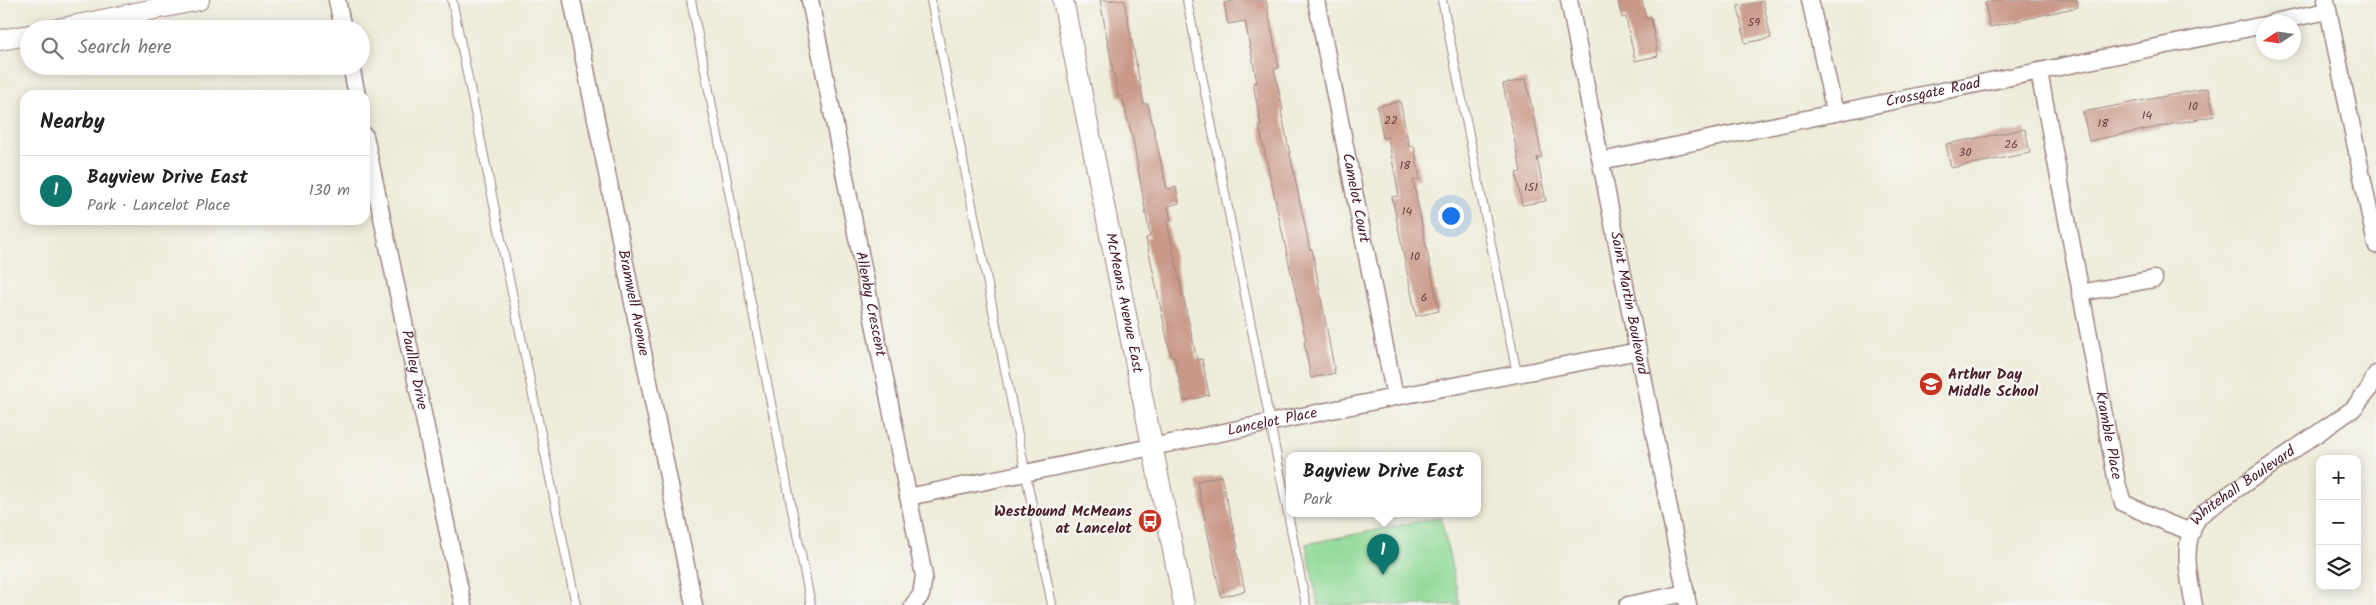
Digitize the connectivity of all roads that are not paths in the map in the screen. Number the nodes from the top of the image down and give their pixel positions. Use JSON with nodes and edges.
{"nodes":[{"id":1,"x":199,"y":0,"type":"edge"},
{"id":2,"x":337,"y":0,"type":"edge"},
{"id":3,"x":452,"y":0,"type":"edge"},
{"id":4,"x":572,"y":0,"type":"edge"},
{"id":5,"x":691,"y":0,"type":"edge"},
{"id":6,"x":810,"y":0,"type":"edge"},
{"id":7,"x":931,"y":0,"type":"edge"},
{"id":8,"x":1063,"y":0,"type":"edge"},
{"id":9,"x":1187,"y":0,"type":"edge"},
{"id":10,"x":1316,"y":0,"type":"edge"},
{"id":11,"x":1442,"y":0,"type":"edge"},
{"id":12,"x":1569,"y":0,"type":"edge"},
{"id":13,"x":1810,"y":0,"type":"edge"},
{"id":14,"x":2327,"y":5,"type":"edge"},
{"id":15,"x":2296,"y":15,"type":"edge"},
{"id":16,"x":102,"y":20,"type":"edge"},
{"id":17,"x":341,"y":20,"type":"edge"},
{"id":18,"x":2256,"y":27,"type":"edge"},
{"id":19,"x":20,"y":37,"type":"edge"},
{"id":20,"x":0,"y":40,"type":"edge"},
{"id":21,"x":2039,"y":72,"type":"junction"},
{"id":22,"x":352,"y":75,"type":"edge"},
{"id":23,"x":355,"y":90,"type":"edge"},
{"id":24,"x":1835,"y":114,"type":"junction"},
{"id":25,"x":370,"y":160,"type":"edge"},
{"id":26,"x":1601,"y":161,"type":"junction"},
{"id":27,"x":2376,"y":245,"type":"edge"},
{"id":28,"x":2154,"y":279,"type":"dead end"},
{"id":29,"x":2080,"y":293,"type":"junction"},
{"id":30,"x":1639,"y":351,"type":"junction"},
{"id":31,"x":1517,"y":374,"type":"junction"},
{"id":32,"x":2376,"y":374,"type":"edge"},
{"id":33,"x":1395,"y":397,"type":"junction"},
{"id":34,"x":1269,"y":422,"type":"junction"},
{"id":35,"x":1152,"y":447,"type":"junction"},
{"id":36,"x":1026,"y":473,"type":"junction"},
{"id":37,"x":908,"y":497,"type":"junction"},
{"id":38,"x":1286,"y":506,"type":"edge"},
{"id":39,"x":1288,"y":517,"type":"edge"},
{"id":40,"x":2192,"y":532,"type":"junction"},
{"id":41,"x":1687,"y":599,"type":"edge"},
{"id":42,"x":463,"y":605,"type":"edge"},
{"id":43,"x":576,"y":605,"type":"edge"},
{"id":44,"x":694,"y":605,"type":"edge"},
{"id":45,"x":812,"y":605,"type":"edge"},
{"id":46,"x":913,"y":605,"type":"edge"},
{"id":47,"x":1052,"y":605,"type":"edge"},
{"id":48,"x":1184,"y":605,"type":"edge"},
{"id":49,"x":1306,"y":605,"type":"edge"},
{"id":50,"x":1628,"y":605,"type":"edge"},
{"id":51,"x":2194,"y":605,"type":"edge"}],
"edges":[{"from":1,"to":16,"type":"street"},
{"from":2,"to":17,"type":"street"},
{"from":3,"to":43,"type":"lane"},
{"from":4,"to":44,"type":"street","name":"Bramwell Avenue"},
{"from":5,"to":45,"type":"lane"},
{"from":6,"to":37,"type":"street","name":"Allenby Crescent"},
{"from":7,"to":36,"type":"lane"},
{"from":8,"to":35,"type":"street","name":"McMeans Avenue East"},
{"from":9,"to":34,"type":"lane"},
{"from":10,"to":33,"type":"street","name":"Camelot Court"},
{"from":11,"to":31,"type":"lane"},
{"from":12,"to":26,"type":"street","name":"Saint Martin Boulevard"},
{"from":13,"to":24,"type":"street"},
{"from":14,"to":15,"type":"street"},
{"from":14,"to":27,"type":"street"},
{"from":18,"to":21,"type":"street","name":"Crossgate Road"},
{"from":19,"to":20,"type":"street"},
{"from":21,"to":24,"type":"street","name":"Crossgate Road"},
{"from":21,"to":29,"type":"street","name":"Kramble Place"},
{"from":22,"to":23,"type":"street"},
{"from":24,"to":26,"type":"street","name":"Crossgate Road"},
{"from":25,"to":42,"type":"street","name":"Paulley Drive"},
{"from":26,"to":30,"type":"street","name":"Saint Martin Boulevard"},
{"from":28,"to":29,"type":"street"},
{"from":29,"to":40,"type":"street","name":"Kramble Place"},
{"from":30,"to":31,"type":"street","name":"Lancelot Place"},
{"from":30,"to":41,"type":"street","name":"Saint Martin Boulevard"},
{"from":31,"to":33,"type":"street","name":"Lancelot Place"},
{"from":32,"to":40,"type":"street","name":"Whitehall Boulevard"},
{"from":33,"to":34,"type":"street","name":"Lancelot Place"},
{"from":34,"to":35,"type":"street","name":"Lancelot Place"},
{"from":34,"to":38,"type":"lane"},
{"from":35,"to":36,"type":"street","name":"Lancelot Place"},
{"from":35,"to":48,"type":"street","name":"McMeans Avenue East"},
{"from":36,"to":37,"type":"street","name":"Lancelot Place"},
{"from":36,"to":47,"type":"lane"},
{"from":37,"to":46,"type":"street","name":"Allenby Crescent"},
{"from":39,"to":49,"type":"lane"},
{"from":40,"to":51,"type":"street","name":"Whitehall Boulevard"},
{"from":41,"to":50,"type":"street"}]}
